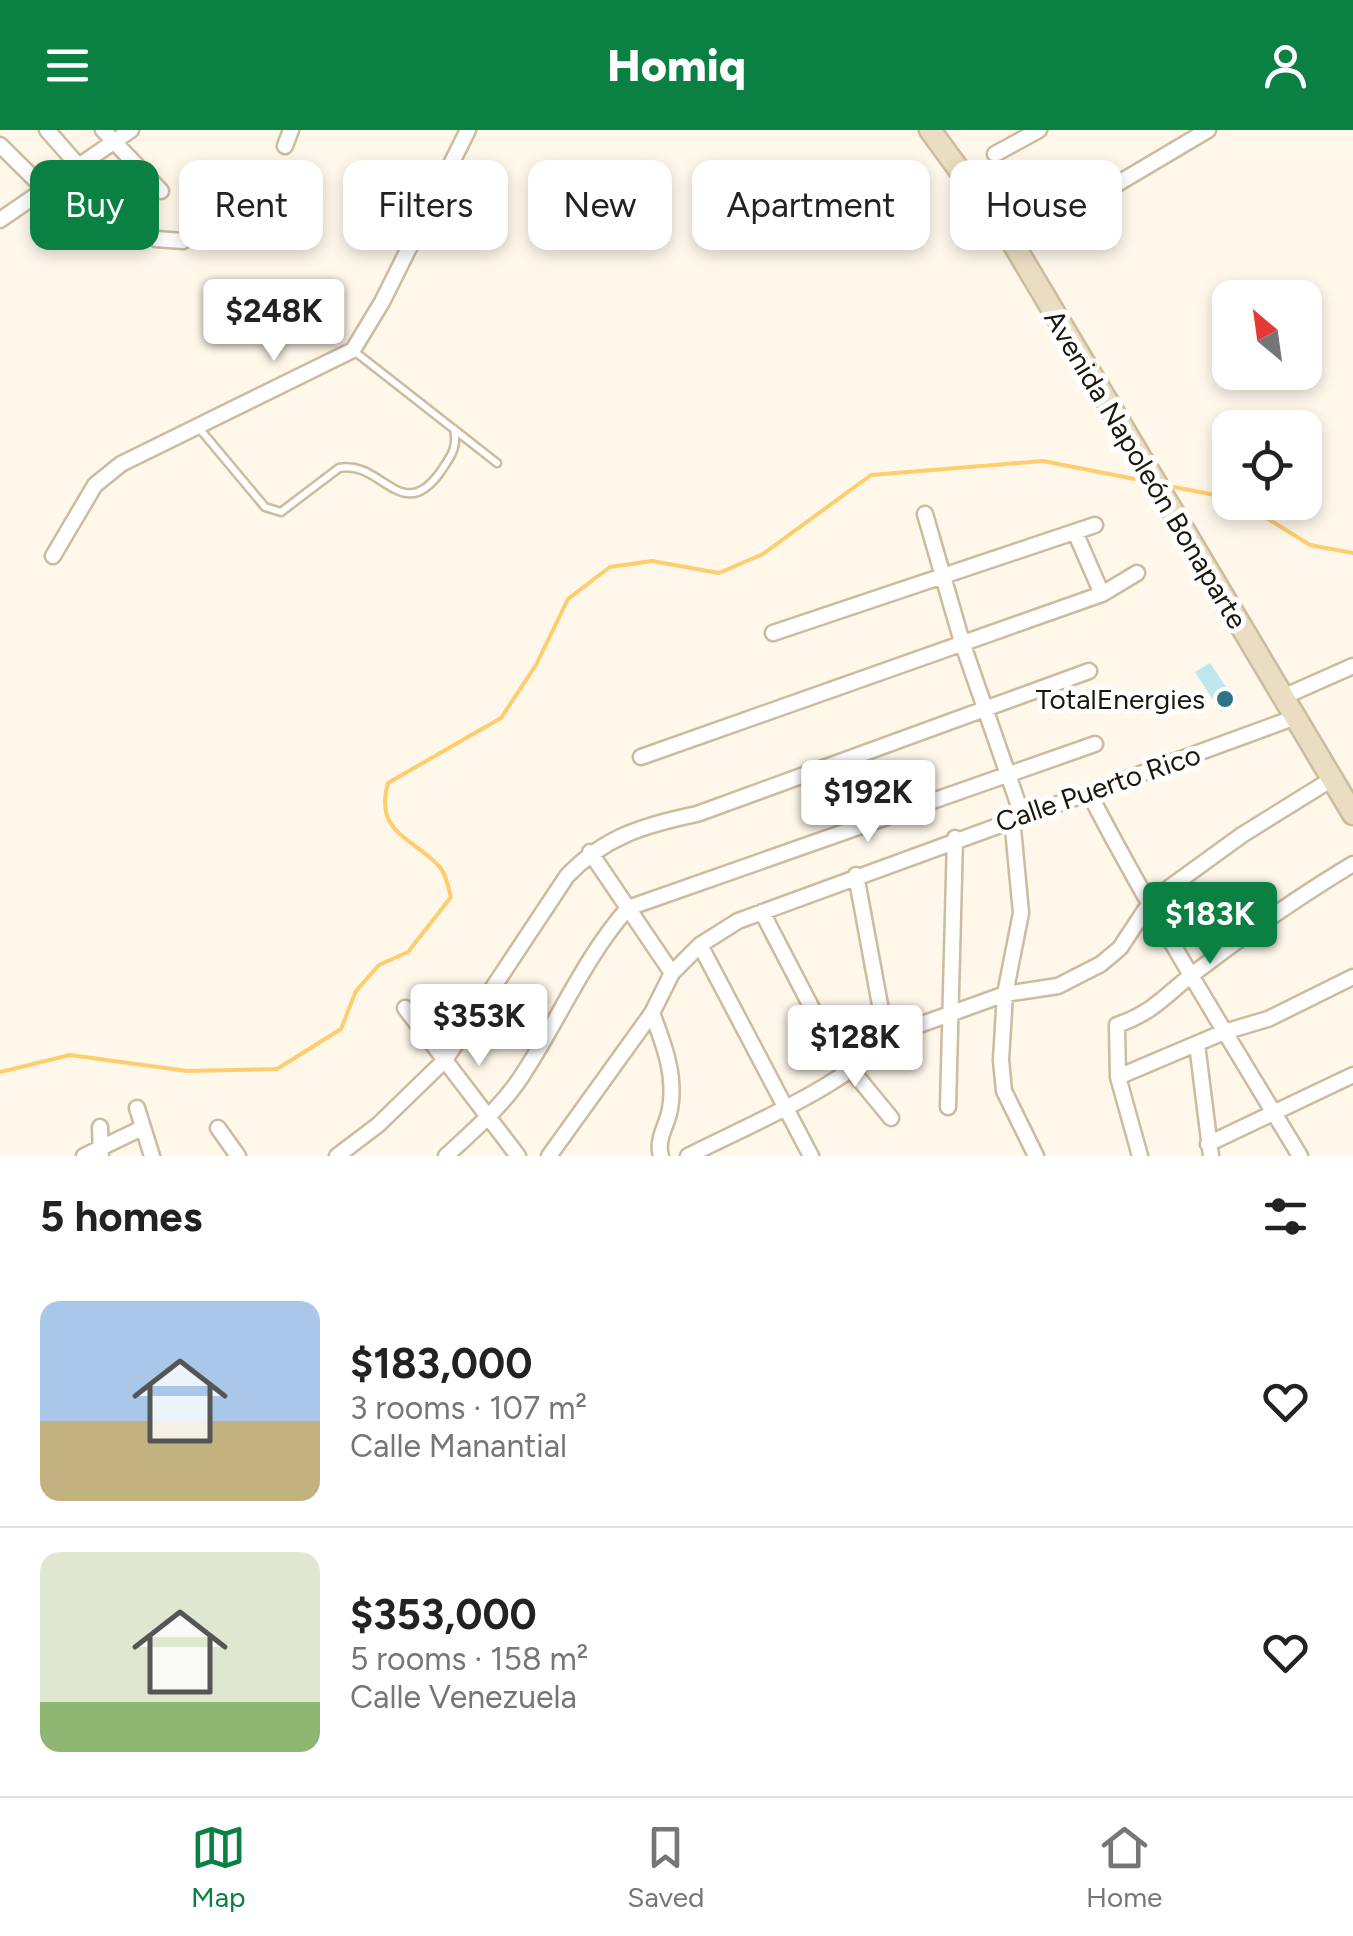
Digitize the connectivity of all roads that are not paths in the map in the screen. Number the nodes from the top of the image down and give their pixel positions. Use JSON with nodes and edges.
{"nodes":[{"id":1,"x":47,"y":130,"type":"edge"},
{"id":2,"x":131,"y":130,"type":"edge"},
{"id":3,"x":291,"y":130,"type":"edge"},
{"id":4,"x":468,"y":130,"type":"edge"},
{"id":5,"x":930,"y":130,"type":"edge"},
{"id":6,"x":1038,"y":130,"type":"edge"},
{"id":7,"x":1208,"y":130,"type":"edge"},
{"id":8,"x":108,"y":136,"type":"edge"},
{"id":9,"x":0,"y":145,"type":"edge"},
{"id":10,"x":285,"y":146,"type":"dead end"},
{"id":11,"x":996,"y":154,"type":"dead end"},
{"id":12,"x":74,"y":160,"type":"edge"},
{"id":13,"x":82,"y":160,"type":"edge"},
{"id":14,"x":952,"y":160,"type":"edge"},
{"id":15,"x":30,"y":176,"type":"edge"},
{"id":16,"x":1122,"y":181,"type":"edge"},
{"id":17,"x":161,"y":190,"type":"dead end"},
{"id":18,"x":30,"y":197,"type":"edge"},
{"id":19,"x":0,"y":220,"type":"edge"},
{"id":20,"x":1017,"y":250,"type":"edge"},
{"id":21,"x":353,"y":350,"type":"junction"},
{"id":22,"x":197,"y":426,"type":"junction"},
{"id":23,"x":454,"y":429,"type":"junction"},
{"id":24,"x":496,"y":463,"type":"dead end"},
{"id":25,"x":925,"y":514,"type":"dead end"},
{"id":26,"x":1095,"y":525,"type":"dead end"},
{"id":27,"x":1075,"y":532,"type":"junction"},
{"id":28,"x":53,"y":556,"type":"dead end"},
{"id":29,"x":1137,"y":573,"type":"dead end"},
{"id":30,"x":944,"y":576,"type":"junction"},
{"id":31,"x":1102,"y":594,"type":"junction"},
{"id":32,"x":774,"y":633,"type":"dead end"},
{"id":33,"x":962,"y":642,"type":"junction"},
{"id":34,"x":1353,"y":666,"type":"edge"},
{"id":35,"x":1089,"y":670,"type":"dead end"},
{"id":36,"x":1283,"y":697,"type":"junction"},
{"id":37,"x":986,"y":709,"type":"junction"},
{"id":38,"x":1296,"y":717,"type":"junction"},
{"id":39,"x":1095,"y":744,"type":"dead end"},
{"id":40,"x":641,"y":756,"type":"dead end"},
{"id":41,"x":1008,"y":772,"type":"junction"},
{"id":42,"x":1332,"y":779,"type":"junction"},
{"id":43,"x":1090,"y":795,"type":"junction"},
{"id":44,"x":1353,"y":814,"type":"edge"},
{"id":45,"x":1017,"y":817,"type":"junction"},
{"id":46,"x":955,"y":838,"type":"junction"},
{"id":47,"x":590,"y":852,"type":"junction"},
{"id":48,"x":1353,"y":864,"type":"edge"},
{"id":49,"x":856,"y":875,"type":"junction"},
{"id":50,"x":1151,"y":901,"type":"junction"},
{"id":51,"x":628,"y":908,"type":"junction"},
{"id":52,"x":762,"y":912,"type":"junction"},
{"id":53,"x":700,"y":945,"type":"junction"},
{"id":54,"x":672,"y":972,"type":"junction"},
{"id":55,"x":1190,"y":976,"type":"junction"},
{"id":56,"x":1353,"y":977,"type":"edge"},
{"id":57,"x":1005,"y":994,"type":"junction"},
{"id":58,"x":405,"y":1008,"type":"dead end"},
{"id":59,"x":652,"y":1014,"type":"junction"},
{"id":60,"x":948,"y":1017,"type":"junction"},
{"id":61,"x":1224,"y":1032,"type":"junction"},
{"id":62,"x":886,"y":1038,"type":"junction"},
{"id":63,"x":1197,"y":1044,"type":"junction"},
{"id":64,"x":445,"y":1060,"type":"junction"},
{"id":65,"x":848,"y":1068,"type":"junction"},
{"id":66,"x":1353,"y":1075,"type":"edge"},
{"id":67,"x":1118,"y":1078,"type":"junction"},
{"id":68,"x":786,"y":1106,"type":"junction"},
{"id":69,"x":948,"y":1107,"type":"dead end"},
{"id":70,"x":138,"y":1108,"type":"dead end"},
{"id":71,"x":1275,"y":1114,"type":"junction"},
{"id":72,"x":488,"y":1117,"type":"junction"},
{"id":73,"x":892,"y":1118,"type":"dead end"},
{"id":74,"x":100,"y":1127,"type":"dead end"},
{"id":75,"x":142,"y":1128,"type":"junction"},
{"id":76,"x":218,"y":1128,"type":"dead end"},
{"id":77,"x":101,"y":1150,"type":"edge"},
{"id":78,"x":1209,"y":1150,"type":"edge"},
{"id":79,"x":84,"y":1156,"type":"edge"},
{"id":80,"x":152,"y":1156,"type":"edge"},
{"id":81,"x":238,"y":1156,"type":"edge"},
{"id":82,"x":337,"y":1156,"type":"edge"},
{"id":83,"x":446,"y":1156,"type":"edge"},
{"id":84,"x":518,"y":1156,"type":"edge"},
{"id":85,"x":549,"y":1156,"type":"edge"},
{"id":86,"x":661,"y":1156,"type":"edge"},
{"id":87,"x":688,"y":1156,"type":"edge"},
{"id":88,"x":812,"y":1156,"type":"edge"},
{"id":89,"x":1036,"y":1156,"type":"edge"},
{"id":90,"x":1140,"y":1156,"type":"edge"},
{"id":91,"x":1300,"y":1156,"type":"edge"}],
"edges":[{"from":1,"to":12,"type":"street"},
{"from":2,"to":8,"type":"street"},
{"from":3,"to":10,"type":"street"},
{"from":4,"to":21,"type":"street"},
{"from":5,"to":14,"type":"main road","name":"Avenida Napoleón Bonaparte"},
{"from":6,"to":11,"type":"street"},
{"from":7,"to":16,"type":"street"},
{"from":8,"to":13,"type":"street"},
{"from":8,"to":17,"type":"street"},
{"from":9,"to":15,"type":"street"},
{"from":18,"to":19,"type":"street"},
{"from":20,"to":36,"type":"main road","name":"Avenida Napoleón Bonaparte"},
{"from":21,"to":22,"type":"street"},
{"from":21,"to":23,"type":"lane"},
{"from":22,"to":23,"type":"lane"},
{"from":22,"to":28,"type":"street"},
{"from":23,"to":24,"type":"lane"},
{"from":25,"to":30,"type":"street"},
{"from":26,"to":27,"type":"street"},
{"from":27,"to":30,"type":"street"},
{"from":27,"to":31,"type":"street"},
{"from":29,"to":31,"type":"street"},
{"from":30,"to":32,"type":"street"},
{"from":30,"to":33,"type":"street"},
{"from":31,"to":33,"type":"street"},
{"from":33,"to":37,"type":"street"},
{"from":33,"to":40,"type":"street"},
{"from":34,"to":36,"type":"street"},
{"from":35,"to":37,"type":"street"},
{"from":36,"to":38,"type":"main road","name":"Avenida Napoleón Bonaparte"},
{"from":37,"to":41,"type":"street"},
{"from":37,"to":47,"type":"street"},
{"from":38,"to":42,"type":"main road","name":"Avenida Napoleón Bonaparte"},
{"from":38,"to":43,"type":"street","name":"Calle Puerto Rico"},
{"from":39,"to":41,"type":"street"},
{"from":41,"to":45,"type":"street"},
{"from":41,"to":51,"type":"street"},
{"from":42,"to":44,"type":"main road","name":"Avenida Napoleón Bonaparte"},
{"from":42,"to":50,"type":"street"},
{"from":43,"to":45,"type":"street","name":"Calle Puerto Rico"},
{"from":43,"to":50,"type":"street"},
{"from":45,"to":46,"type":"street","name":"Calle Puerto Rico"},
{"from":45,"to":57,"type":"street"},
{"from":46,"to":49,"type":"street","name":"Calle Puerto Rico"},
{"from":46,"to":60,"type":"street"},
{"from":47,"to":51,"type":"street"},
{"from":47,"to":64,"type":"street"},
{"from":48,"to":55,"type":"street"},
{"from":49,"to":52,"type":"street","name":"Calle Puerto Rico"},
{"from":49,"to":62,"type":"street"},
{"from":50,"to":55,"type":"street"},
{"from":50,"to":57,"type":"street"},
{"from":51,"to":54,"type":"street"},
{"from":51,"to":72,"type":"street"},
{"from":52,"to":53,"type":"street","name":"Calle Puerto Rico"},
{"from":52,"to":65,"type":"street"},
{"from":53,"to":54,"type":"street","name":"Calle Puerto Rico"},
{"from":53,"to":68,"type":"street"},
{"from":54,"to":59,"type":"street","name":"Calle Puerto Rico"},
{"from":55,"to":61,"type":"street"},
{"from":55,"to":67,"type":"street"},
{"from":56,"to":61,"type":"street"},
{"from":57,"to":60,"type":"street"},
{"from":57,"to":89,"type":"street"},
{"from":58,"to":64,"type":"street"},
{"from":59,"to":85,"type":"street","name":"Calle Puerto Rico"},
{"from":59,"to":86,"type":"street"},
{"from":60,"to":62,"type":"street"},
{"from":60,"to":69,"type":"street"},
{"from":61,"to":63,"type":"street"},
{"from":61,"to":71,"type":"street"},
{"from":62,"to":65,"type":"street"},
{"from":63,"to":67,"type":"street"},
{"from":63,"to":78,"type":"street"},
{"from":64,"to":72,"type":"street"},
{"from":64,"to":82,"type":"street"},
{"from":65,"to":68,"type":"street"},
{"from":65,"to":73,"type":"street"},
{"from":66,"to":71,"type":"street"},
{"from":67,"to":90,"type":"street"},
{"from":68,"to":87,"type":"street"},
{"from":68,"to":88,"type":"street"},
{"from":70,"to":75,"type":"street"},
{"from":71,"to":78,"type":"street"},
{"from":71,"to":91,"type":"street"},
{"from":72,"to":83,"type":"street"},
{"from":72,"to":84,"type":"street"},
{"from":74,"to":77,"type":"street"},
{"from":75,"to":77,"type":"street"},
{"from":75,"to":80,"type":"street"},
{"from":76,"to":81,"type":"street"},
{"from":77,"to":79,"type":"street"}]}
